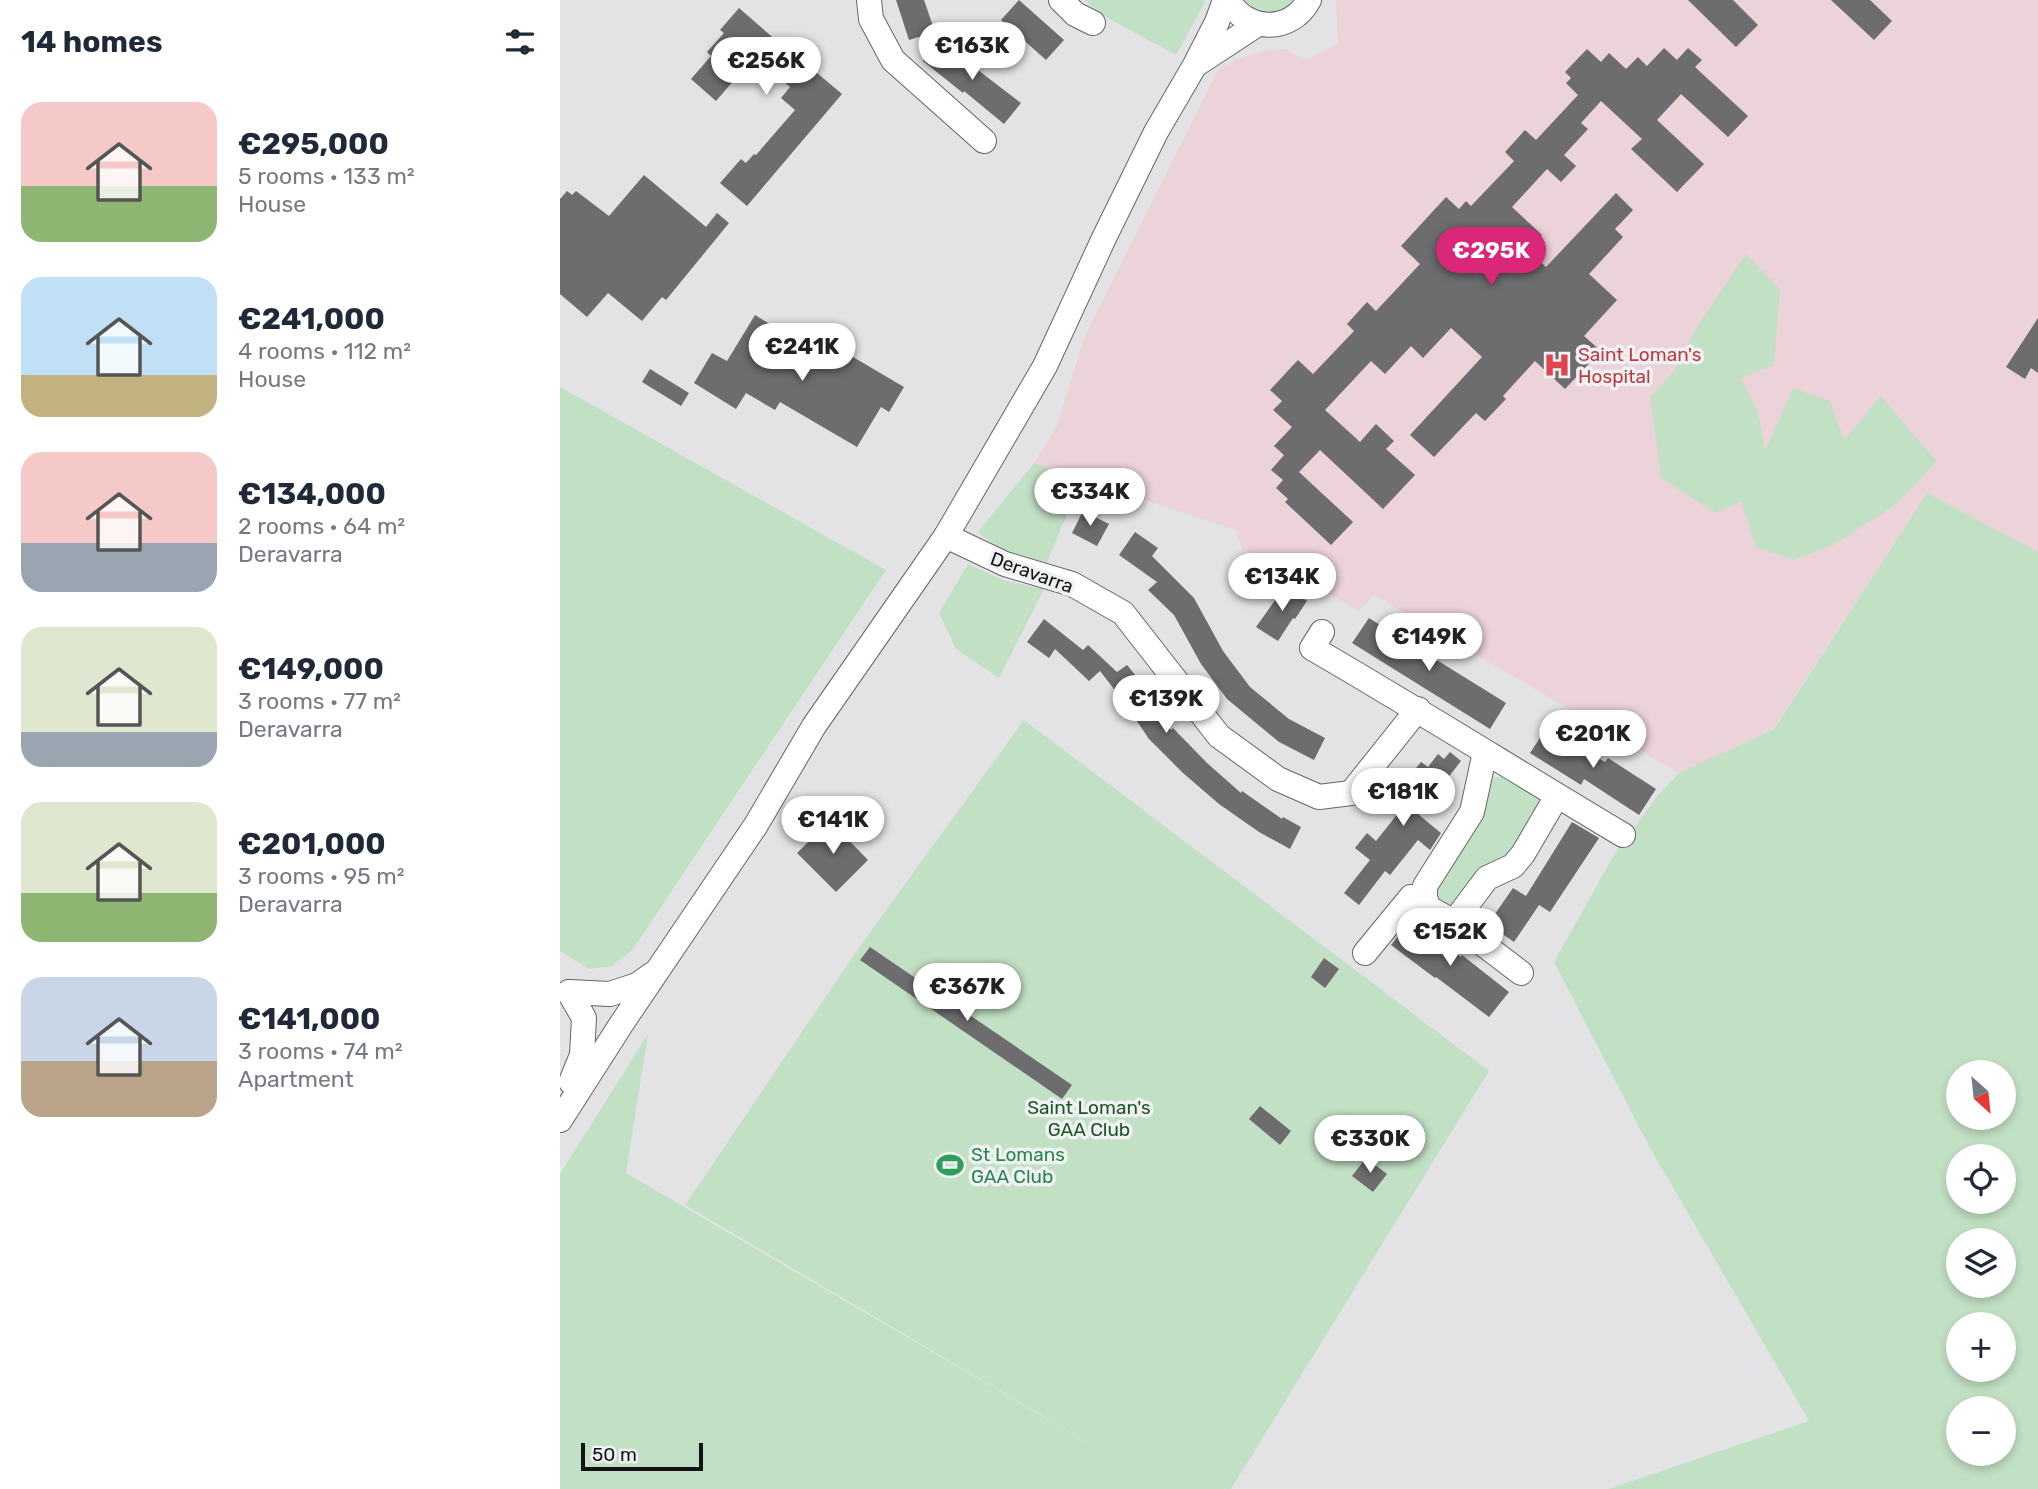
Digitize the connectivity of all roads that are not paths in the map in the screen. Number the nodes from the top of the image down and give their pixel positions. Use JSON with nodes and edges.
{"nodes":[{"id":1,"x":869,"y":0,"type":"edge"},
{"id":2,"x":1062,"y":0,"type":"edge"},
{"id":3,"x":1226,"y":0,"type":"edge"},
{"id":4,"x":1308,"y":0,"type":"edge"},
{"id":5,"x":1093,"y":23,"type":"dead end"},
{"id":6,"x":1258,"y":24,"type":"junction"},
{"id":7,"x":1195,"y":65,"type":"junction"},
{"id":8,"x":984,"y":141,"type":"dead end"},
{"id":9,"x":946,"y":536,"type":"junction"},
{"id":10,"x":1322,"y":632,"type":"dead end"},
{"id":11,"x":1418,"y":709,"type":"junction"},
{"id":12,"x":1485,"y":752,"type":"junction"},
{"id":13,"x":1557,"y":796,"type":"junction"},
{"id":14,"x":1623,"y":835,"type":"dead end"},
{"id":15,"x":1425,"y":898,"type":"junction"},
{"id":16,"x":1454,"y":922,"type":"junction"},
{"id":17,"x":1364,"y":953,"type":"dead end"},
{"id":18,"x":1521,"y":973,"type":"dead end"},
{"id":19,"x":650,"y":981,"type":"junction"},
{"id":20,"x":564,"y":989,"type":"edge"},
{"id":21,"x":560,"y":1107,"type":"edge"},
{"id":22,"x":560,"y":1121,"type":"edge"}],
"edges":[{"from":1,"to":8,"type":"street"},
{"from":2,"to":5,"type":"street"},
{"from":3,"to":6,"type":"street"},
{"from":3,"to":7,"type":"street"},
{"from":4,"to":6,"type":"street"},
{"from":6,"to":7,"type":"street"},
{"from":7,"to":9,"type":"street"},
{"from":9,"to":11,"type":"street","name":"Deravarra"},
{"from":9,"to":19,"type":"street"},
{"from":10,"to":11,"type":"street"},
{"from":11,"to":12,"type":"street"},
{"from":12,"to":13,"type":"street"},
{"from":12,"to":15,"type":"street"},
{"from":13,"to":14,"type":"street"},
{"from":13,"to":16,"type":"street"},
{"from":15,"to":16,"type":"street"},
{"from":15,"to":17,"type":"street"},
{"from":16,"to":18,"type":"street"},
{"from":19,"to":20,"type":"street"},
{"from":19,"to":22,"type":"street"},
{"from":20,"to":21,"type":"street"}]}
